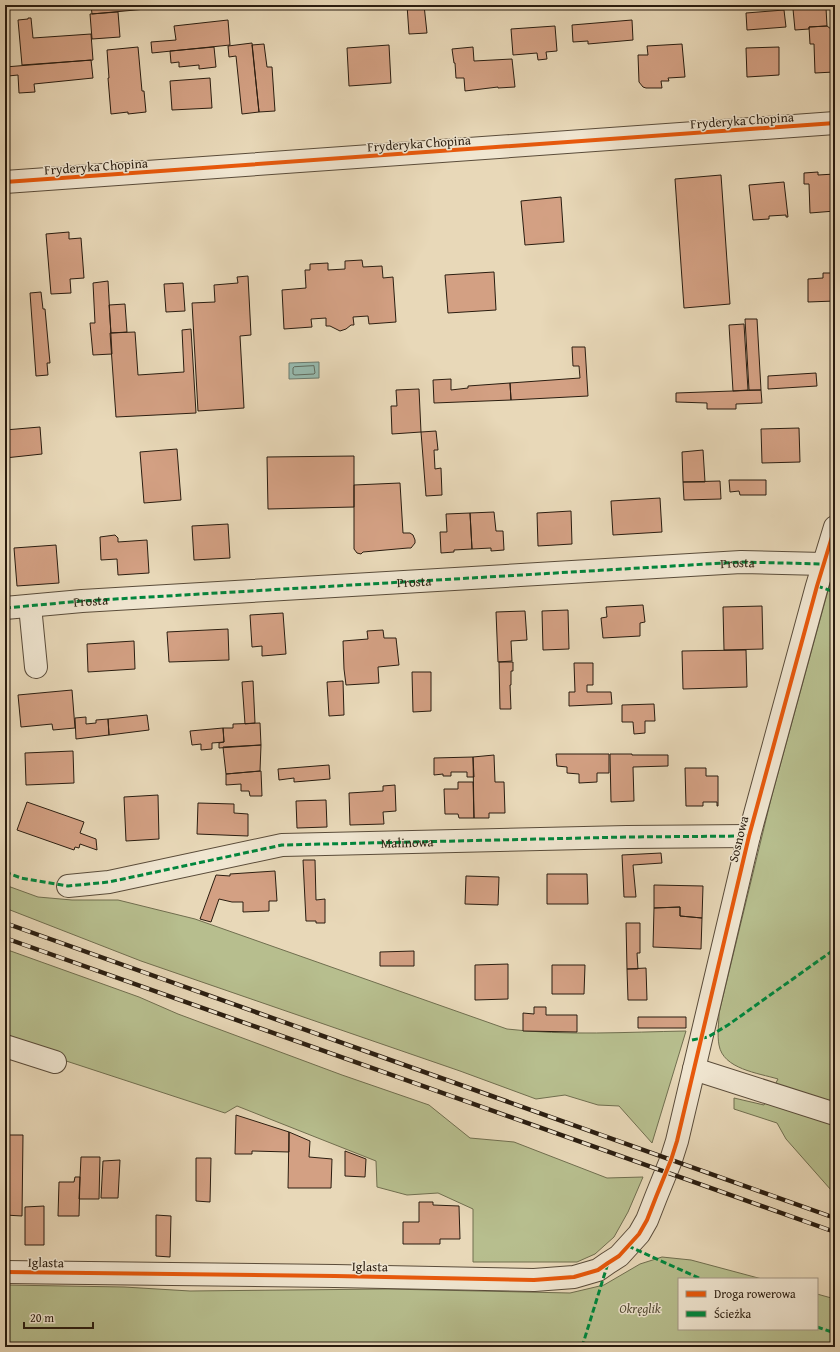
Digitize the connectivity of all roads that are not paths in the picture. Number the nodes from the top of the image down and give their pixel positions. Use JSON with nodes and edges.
{"nodes":[{"id":1,"x":835,"y":123,"type":"edge"},
{"id":2,"x":5,"y":182,"type":"edge"},
{"id":3,"x":835,"y":526,"type":"edge"},
{"id":4,"x":823,"y":564,"type":"junction"},
{"id":5,"x":30,"y":606,"type":"junction"},
{"id":6,"x":5,"y":608,"type":"edge"},
{"id":7,"x":36,"y":667,"type":"dead end"},
{"id":8,"x":749,"y":836,"type":"junction"},
{"id":9,"x":68,"y":886,"type":"dead end"},
{"id":10,"x":5,"y":1046,"type":"edge"},
{"id":11,"x":55,"y":1062,"type":"dead end"},
{"id":12,"x":694,"y":1069,"type":"junction"},
{"id":13,"x":835,"y":1114,"type":"edge"},
{"id":14,"x":671,"y":1160,"type":"joint"},
{"id":15,"x":5,"y":1272,"type":"edge"}],
"edges":[{"from":1,"to":2,"type":"street","name":"Fryderyka Chopina"},
{"from":3,"to":4,"type":"street","name":"Sosnowa"},
{"from":4,"to":5,"type":"street","name":"Prosta"},
{"from":4,"to":8,"type":"street","name":"Sosnowa"},
{"from":5,"to":6,"type":"street","name":"Prosta"},
{"from":5,"to":7,"type":"street"},
{"from":8,"to":9,"type":"street","name":"Malinowa"},
{"from":8,"to":12,"type":"street","name":"Sosnowa"},
{"from":10,"to":11,"type":"street"},
{"from":12,"to":13,"type":"street"},
{"from":12,"to":14,"type":"street","name":"Sosnowa"},
{"from":14,"to":15,"type":"street","name":"Iglasta"}]}
